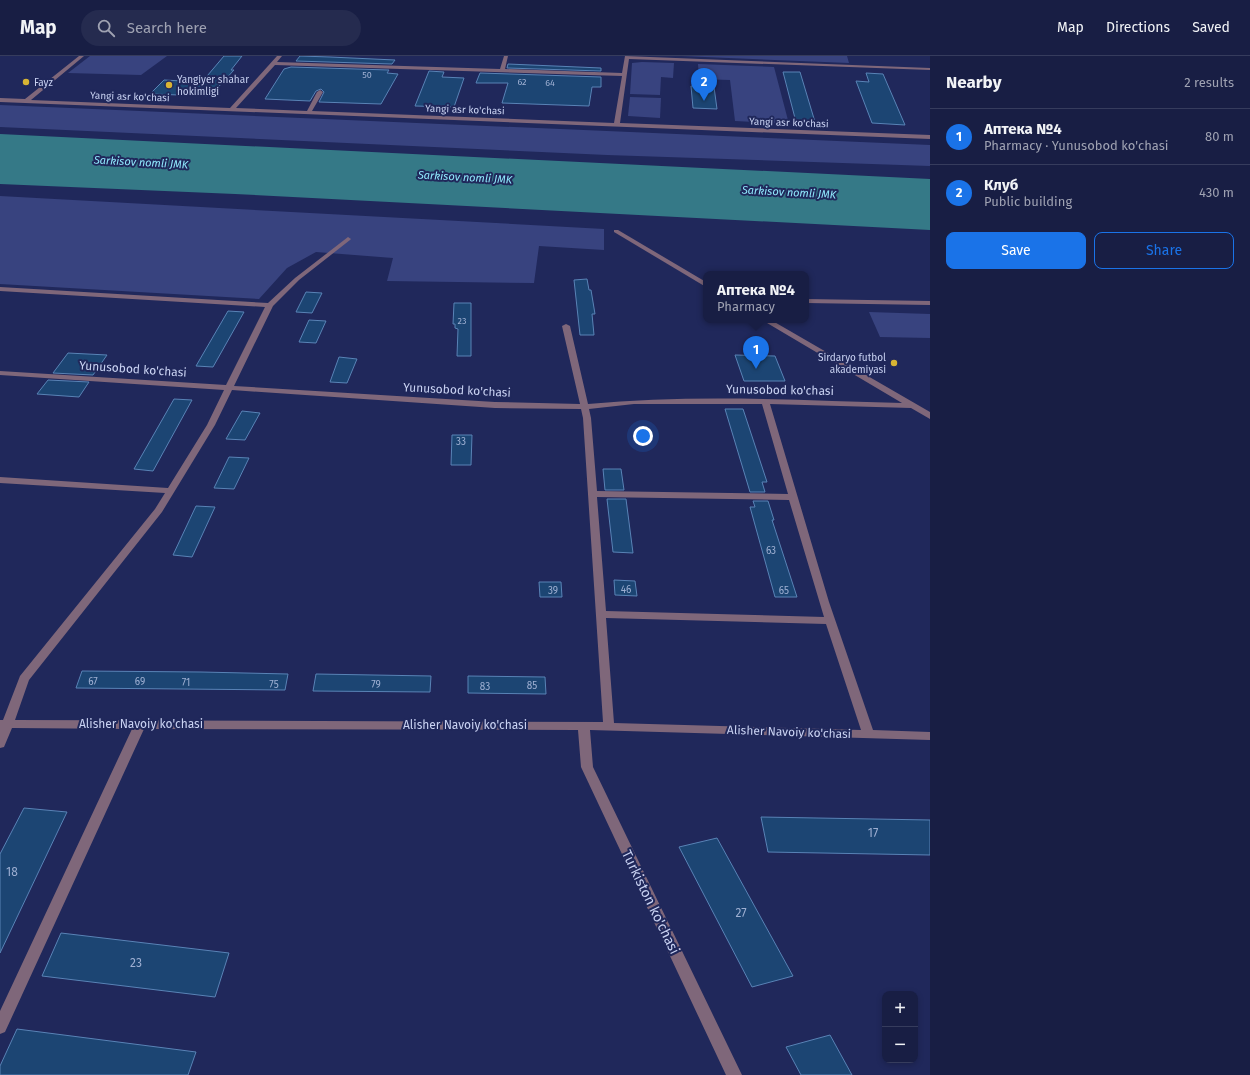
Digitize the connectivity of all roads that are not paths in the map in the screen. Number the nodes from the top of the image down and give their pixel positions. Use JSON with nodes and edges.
{"nodes":[{"id":1,"x":82,"y":56,"type":"edge"},
{"id":2,"x":280,"y":56,"type":"edge"},
{"id":3,"x":506,"y":56,"type":"edge"},
{"id":4,"x":627,"y":56,"type":"edge"},
{"id":5,"x":273,"y":63,"type":"junction"},
{"id":6,"x":930,"y":69,"type":"edge"},
{"id":7,"x":502,"y":71,"type":"junction"},
{"id":8,"x":624,"y":75,"type":"junction"},
{"id":9,"x":320,"y":92,"type":"dead end"},
{"id":10,"x":0,"y":100,"type":"edge"},
{"id":11,"x":26,"y":101,"type":"junction"},
{"id":12,"x":232,"y":109,"type":"junction"},
{"id":13,"x":309,"y":112,"type":"junction"},
{"id":14,"x":616,"y":124,"type":"junction"},
{"id":15,"x":930,"y":137,"type":"edge"},
{"id":16,"x":616,"y":231,"type":"dead end"},
{"id":17,"x":348,"y":239,"type":"dead end"},
{"id":18,"x":703,"y":283,"type":"edge"},
{"id":19,"x":0,"y":289,"type":"edge"},
{"id":20,"x":809,"y":301,"type":"edge"},
{"id":21,"x":930,"y":303,"type":"edge"},
{"id":22,"x":270,"y":305,"type":"junction"},
{"id":23,"x":771,"y":323,"type":"edge"},
{"id":24,"x":566,"y":326,"type":"dead end"},
{"id":25,"x":0,"y":373,"type":"edge"},
{"id":26,"x":229,"y":389,"type":"junction"},
{"id":27,"x":765,"y":401,"type":"junction"},
{"id":28,"x":913,"y":406,"type":"junction"},
{"id":29,"x":584,"y":407,"type":"junction"},
{"id":30,"x":930,"y":416,"type":"edge"},
{"id":31,"x":0,"y":480,"type":"edge"},
{"id":32,"x":171,"y":492,"type":"junction"},
{"id":33,"x":593,"y":494,"type":"junction"},
{"id":34,"x":793,"y":497,"type":"junction"},
{"id":35,"x":601,"y":614,"type":"junction"},
{"id":36,"x":830,"y":621,"type":"junction"},
{"id":37,"x":4,"y":724,"type":"edge"},
{"id":38,"x":140,"y":724,"type":"junction"},
{"id":39,"x":584,"y":726,"type":"junction"},
{"id":40,"x":609,"y":727,"type":"junction"},
{"id":41,"x":868,"y":734,"type":"junction"},
{"id":42,"x":930,"y":736,"type":"edge"},
{"id":43,"x":0,"y":744,"type":"edge"},
{"id":44,"x":0,"y":1027,"type":"edge"},
{"id":45,"x":734,"y":1075,"type":"edge"}],
"edges":[{"from":1,"to":11,"type":"street"},
{"from":2,"to":5,"type":"street"},
{"from":3,"to":7,"type":"street"},
{"from":4,"to":6,"type":"street"},
{"from":4,"to":8,"type":"street"},
{"from":5,"to":7,"type":"street"},
{"from":5,"to":12,"type":"street"},
{"from":7,"to":8,"type":"street"},
{"from":8,"to":14,"type":"street"},
{"from":9,"to":13,"type":"street"},
{"from":10,"to":11,"type":"street","name":"Yangi asr ko'chasi"},
{"from":11,"to":12,"type":"street","name":"Yangi asr ko'chasi"},
{"from":12,"to":13,"type":"street","name":"Yangi asr ko'chasi"},
{"from":13,"to":14,"type":"street","name":"Yangi asr ko'chasi"},
{"from":14,"to":15,"type":"street","name":"Yangi asr ko'chasi"},
{"from":16,"to":18,"type":"street"},
{"from":17,"to":22,"type":"street"},
{"from":19,"to":22,"type":"street"},
{"from":20,"to":21,"type":"street"},
{"from":22,"to":26,"type":"street"},
{"from":23,"to":28,"type":"street"},
{"from":24,"to":29,"type":"street"},
{"from":25,"to":26,"type":"street","name":"Yunusobod ko'chasi"},
{"from":26,"to":29,"type":"street","name":"Yunusobod ko'chasi"},
{"from":26,"to":32,"type":"street"},
{"from":27,"to":28,"type":"street","name":"Yunusobod ko'chasi"},
{"from":27,"to":29,"type":"street","name":"Yunusobod ko'chasi"},
{"from":27,"to":34,"type":"street"},
{"from":28,"to":30,"type":"street"},
{"from":29,"to":33,"type":"street"},
{"from":31,"to":32,"type":"street"},
{"from":32,"to":37,"type":"street"},
{"from":33,"to":34,"type":"street"},
{"from":33,"to":35,"type":"street"},
{"from":34,"to":36,"type":"street"},
{"from":35,"to":36,"type":"street"},
{"from":35,"to":40,"type":"street"},
{"from":36,"to":41,"type":"street"},
{"from":37,"to":38,"type":"street","name":"Alisher Navoiy ko'chasi"},
{"from":37,"to":43,"type":"street"},
{"from":38,"to":39,"type":"street","name":"Alisher Navoiy ko'chasi"},
{"from":38,"to":44,"type":"street"},
{"from":39,"to":40,"type":"street","name":"Alisher Navoiy ko'chasi"},
{"from":39,"to":45,"type":"street","name":"Turkiston ko'chasi"},
{"from":40,"to":41,"type":"street","name":"Alisher Navoiy ko'chasi"},
{"from":41,"to":42,"type":"street","name":"Alisher Navoiy ko'chasi"}]}
